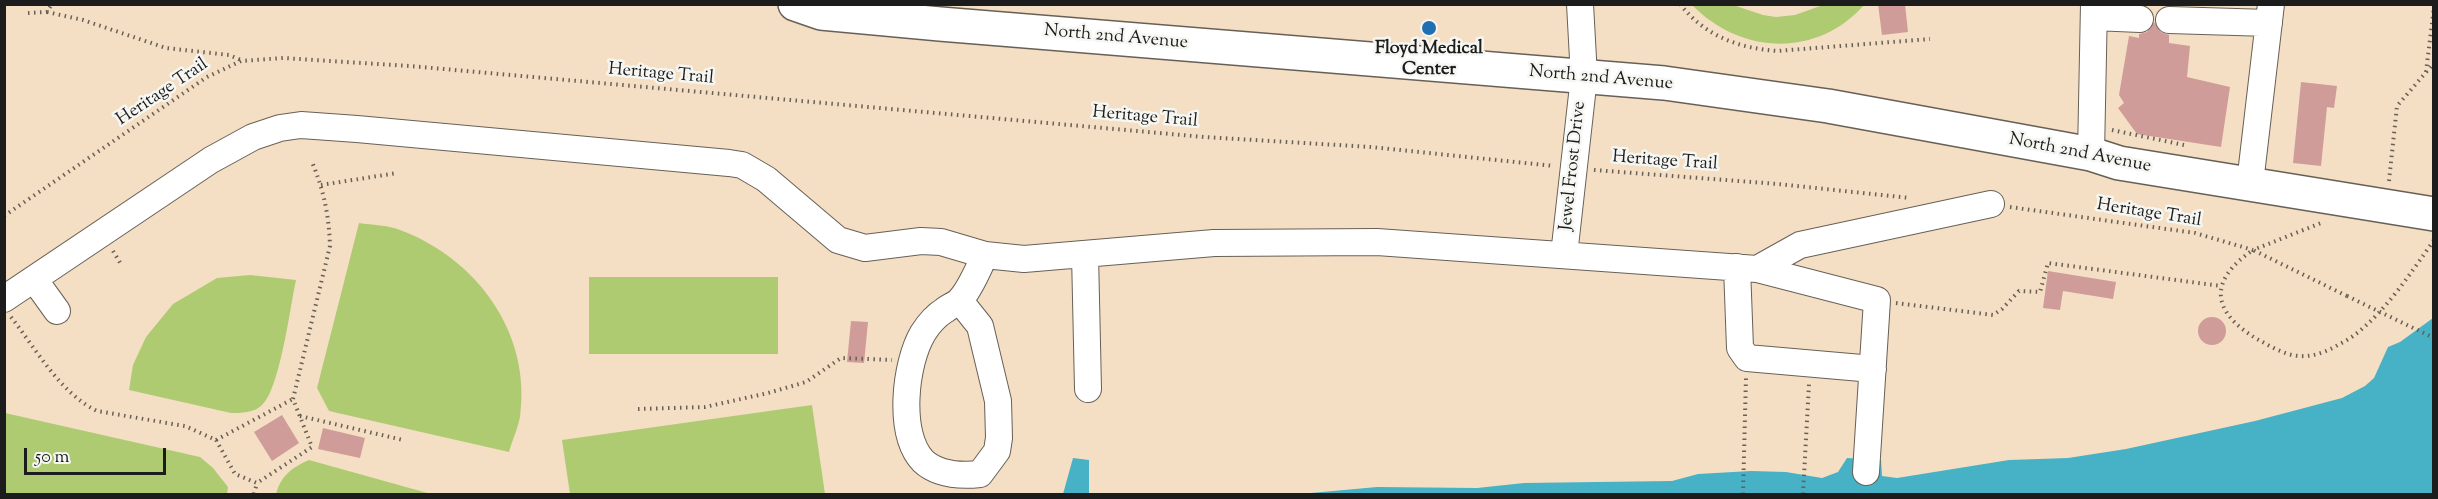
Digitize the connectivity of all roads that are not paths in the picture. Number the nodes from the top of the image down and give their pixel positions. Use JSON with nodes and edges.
{"nodes":[{"id":1,"x":795,"y":4,"type":"edge"},
{"id":2,"x":1580,"y":4,"type":"edge"},
{"id":3,"x":2094,"y":10,"type":"edge"},
{"id":4,"x":938,"y":14,"type":"edge"},
{"id":5,"x":2270,"y":14,"type":"edge"},
{"id":6,"x":2139,"y":19,"type":"dead end"},
{"id":7,"x":2169,"y":20,"type":"dead end"},
{"id":8,"x":1584,"y":77,"type":"junction"},
{"id":9,"x":2091,"y":154,"type":"junction"},
{"id":10,"x":2250,"y":183,"type":"junction"},
{"id":11,"x":1991,"y":204,"type":"road end"},
{"id":12,"x":2433,"y":214,"type":"edge"},
{"id":13,"x":1085,"y":254,"type":"junction"},
{"id":14,"x":986,"y":255,"type":"junction"},
{"id":15,"x":1564,"y":255,"type":"junction"},
{"id":16,"x":1747,"y":268,"type":"junction"},
{"id":17,"x":34,"y":279,"type":"junction"},
{"id":18,"x":4,"y":299,"type":"edge"},
{"id":19,"x":960,"y":301,"type":"junction"},
{"id":20,"x":57,"y":311,"type":"dead end"},
{"id":21,"x":1873,"y":369,"type":"junction"},
{"id":22,"x":1088,"y":389,"type":"dead end"},
{"id":23,"x":1866,"y":472,"type":"dead end"}],
"edges":[{"from":1,"to":4,"type":"main road","name":"North 2nd Avenue"},
{"from":2,"to":8,"type":"street","name":"Jewel Frost Drive"},
{"from":3,"to":6,"type":"street"},
{"from":3,"to":9,"type":"street"},
{"from":4,"to":8,"type":"main road","name":"North 2nd Avenue"},
{"from":5,"to":7,"type":"street"},
{"from":5,"to":10,"type":"street"},
{"from":8,"to":9,"type":"main road","name":"North 2nd Avenue"},
{"from":8,"to":15,"type":"street","name":"Jewel Frost Drive"},
{"from":9,"to":10,"type":"main road","name":"North 2nd Avenue"},
{"from":10,"to":12,"type":"main road","name":"North 2nd Avenue"},
{"from":11,"to":16,"type":"street"},
{"from":13,"to":14,"type":"street"},
{"from":13,"to":15,"type":"street"},
{"from":13,"to":22,"type":"street"},
{"from":14,"to":17,"type":"street"},
{"from":14,"to":19,"type":"street"},
{"from":15,"to":16,"type":"street"},
{"from":16,"to":21,"type":"street"},
{"from":16,"to":21,"type":"street"},
{"from":17,"to":18,"type":"street"},
{"from":17,"to":20,"type":"street"},
{"from":19,"to":19,"type":"street"},
{"from":21,"to":23,"type":"street"}]}
